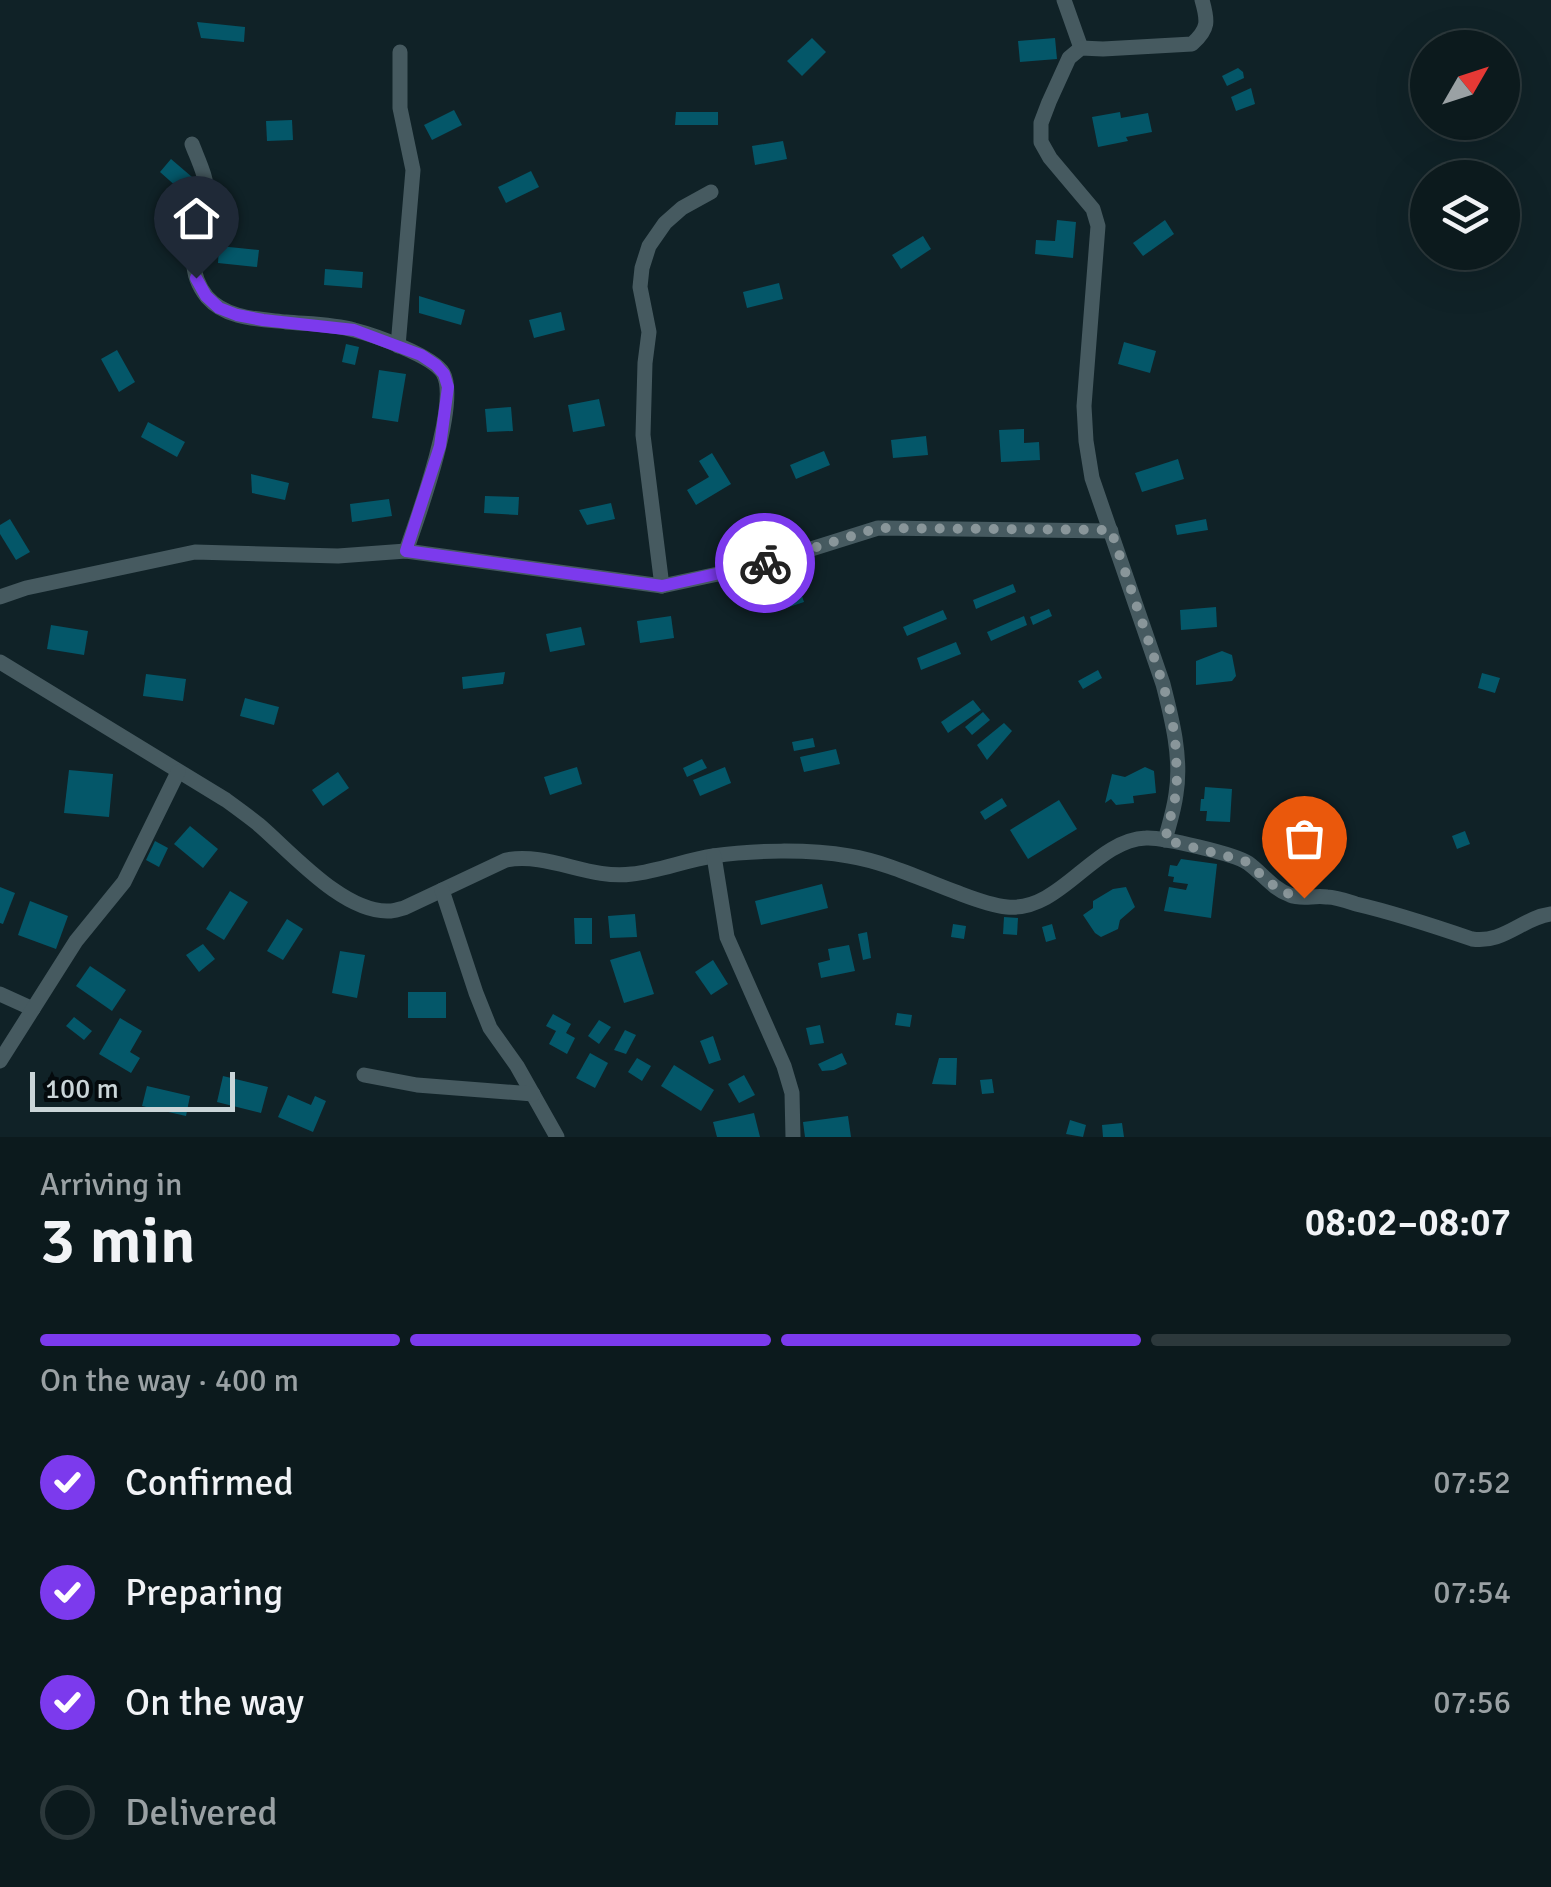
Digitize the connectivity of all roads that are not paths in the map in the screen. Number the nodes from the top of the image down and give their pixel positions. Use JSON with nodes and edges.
{"nodes":[{"id":1,"x":1064,"y":0,"type":"edge"},
{"id":2,"x":1202,"y":0,"type":"edge"},
{"id":3,"x":1081,"y":48,"type":"junction"},
{"id":4,"x":400,"y":52,"type":"dead end"},
{"id":5,"x":192,"y":144,"type":"dead end"},
{"id":6,"x":711,"y":192,"type":"dead end"},
{"id":7,"x":398,"y":346,"type":"junction"},
{"id":8,"x":1111,"y":530,"type":"junction"},
{"id":9,"x":406,"y":551,"type":"junction"},
{"id":10,"x":662,"y":586,"type":"junction"},
{"id":11,"x":0,"y":597,"type":"edge"},
{"id":12,"x":0,"y":662,"type":"edge"},
{"id":13,"x":178,"y":772,"type":"junction"},
{"id":14,"x":1165,"y":840,"type":"junction"},
{"id":15,"x":714,"y":856,"type":"junction"},
{"id":16,"x":442,"y":890,"type":"junction"},
{"id":17,"x":1551,"y":914,"type":"edge"},
{"id":18,"x":0,"y":994,"type":"edge"},
{"id":19,"x":34,"y":1009,"type":"junction"},
{"id":20,"x":0,"y":1060,"type":"edge"},
{"id":21,"x":364,"y":1075,"type":"dead end"},
{"id":22,"x":533,"y":1094,"type":"junction"},
{"id":23,"x":557,"y":1137,"type":"edge"},
{"id":24,"x":794,"y":1137,"type":"edge"}],
"edges":[{"from":1,"to":3,"type":"street"},
{"from":2,"to":3,"type":"street"},
{"from":3,"to":8,"type":"street"},
{"from":4,"to":7,"type":"street"},
{"from":5,"to":7,"type":"street"},
{"from":6,"to":10,"type":"street"},
{"from":7,"to":9,"type":"street"},
{"from":8,"to":10,"type":"street"},
{"from":8,"to":14,"type":"street"},
{"from":9,"to":10,"type":"street"},
{"from":9,"to":11,"type":"street"},
{"from":12,"to":13,"type":"street"},
{"from":13,"to":16,"type":"street"},
{"from":13,"to":19,"type":"street"},
{"from":14,"to":15,"type":"street"},
{"from":14,"to":17,"type":"street"},
{"from":15,"to":16,"type":"street"},
{"from":15,"to":24,"type":"street"},
{"from":16,"to":22,"type":"street"},
{"from":18,"to":19,"type":"street"},
{"from":19,"to":20,"type":"street"},
{"from":21,"to":22,"type":"street"},
{"from":22,"to":23,"type":"street"}]}
